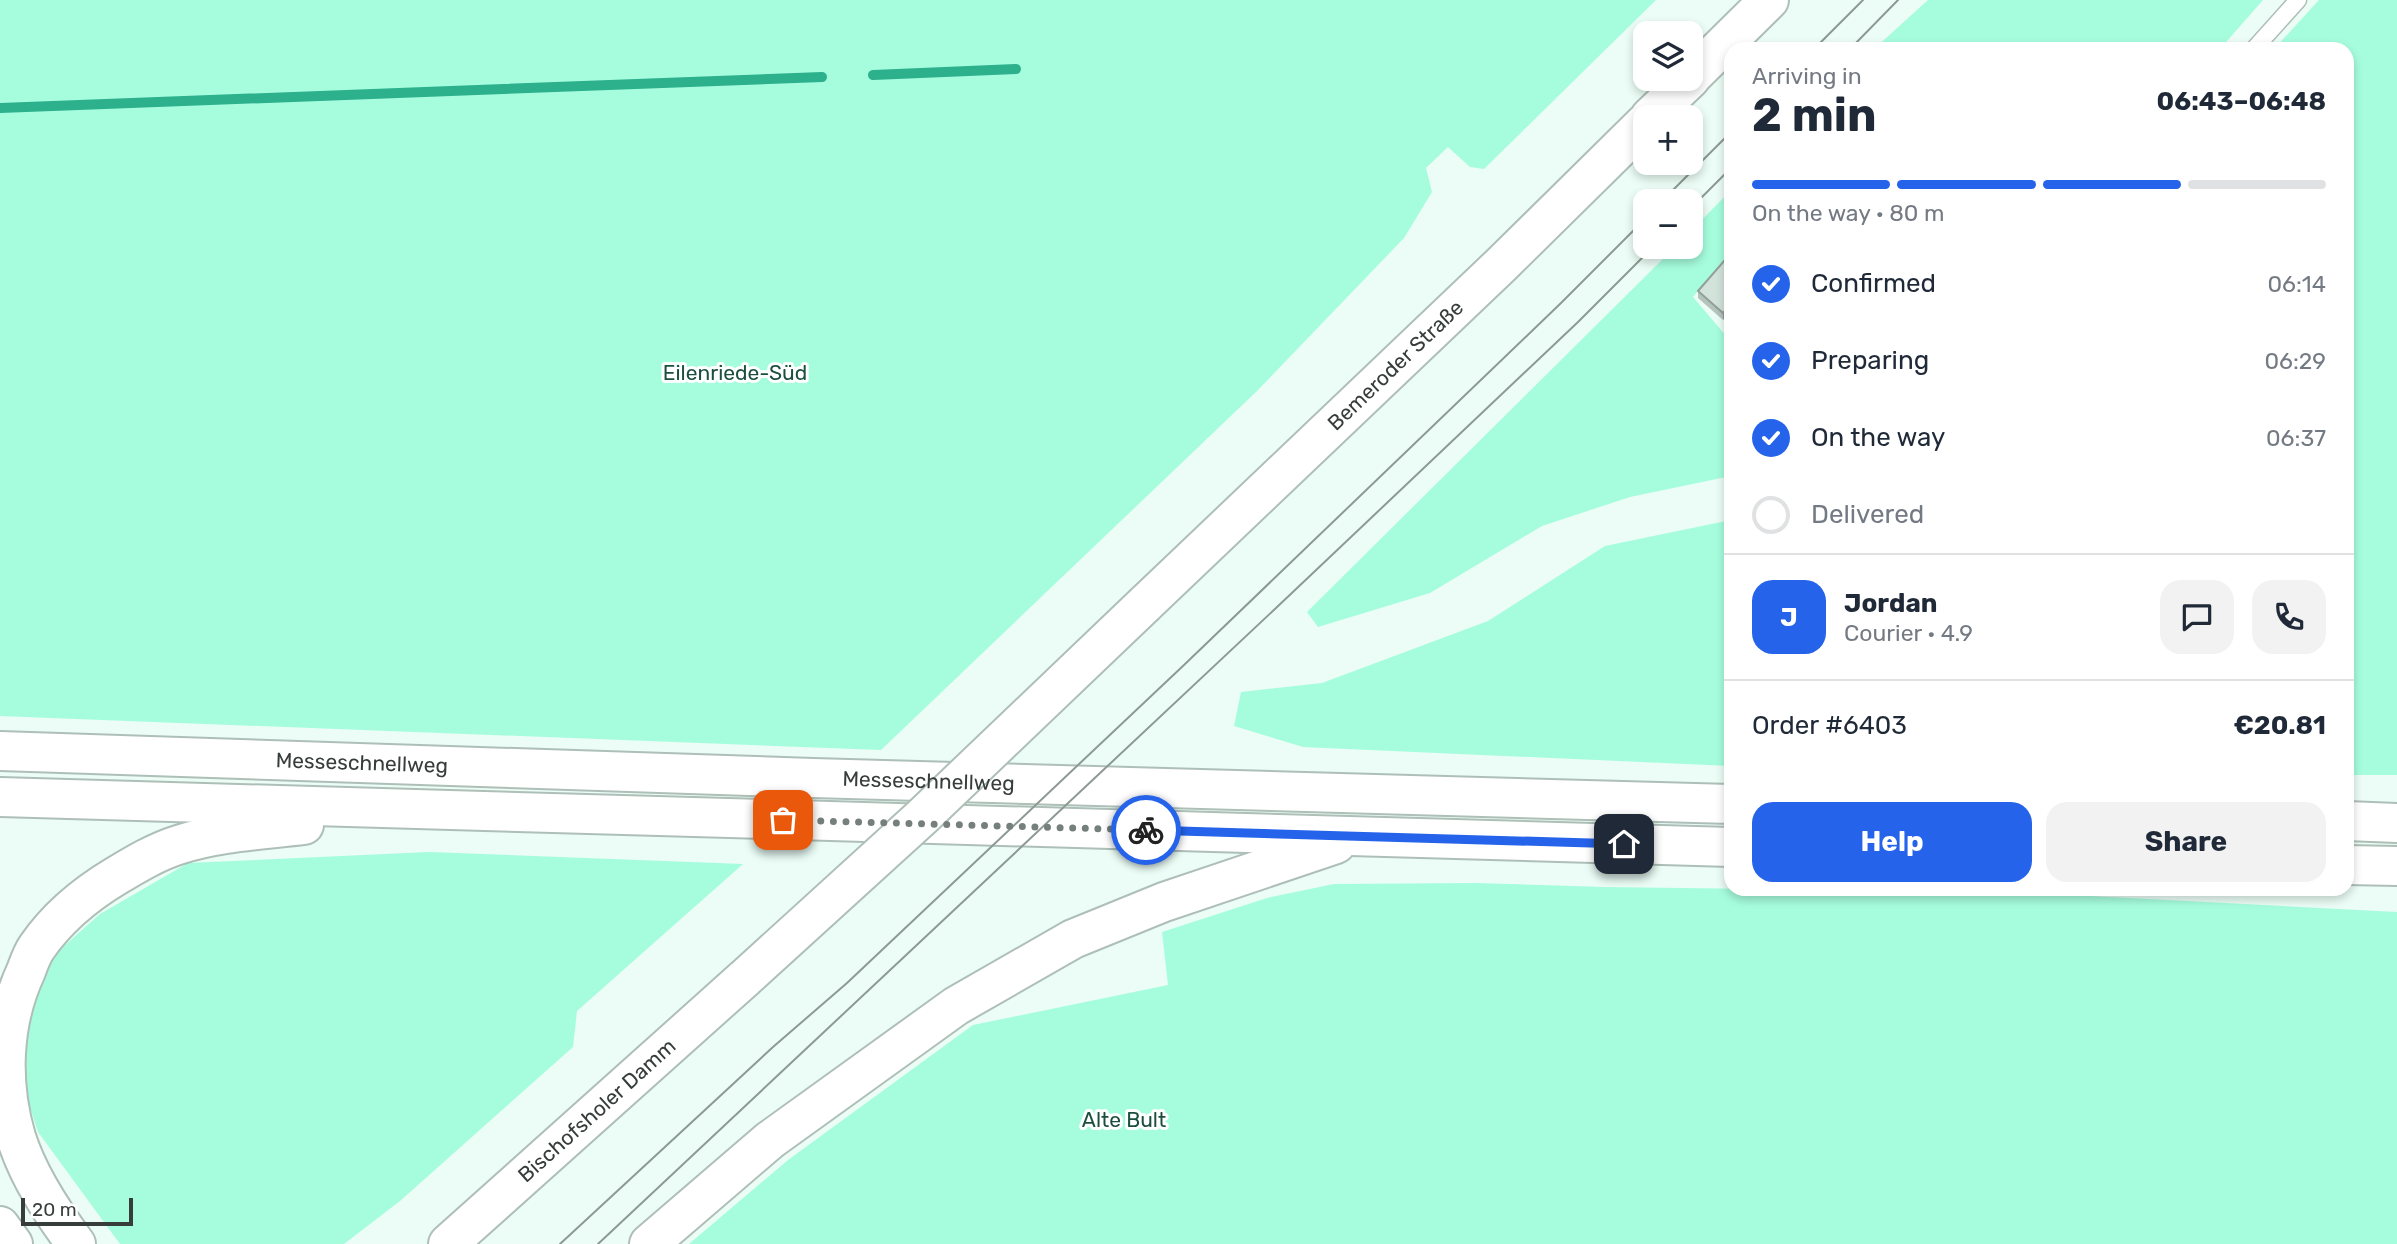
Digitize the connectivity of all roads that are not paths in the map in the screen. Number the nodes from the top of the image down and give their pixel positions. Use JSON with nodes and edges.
{"nodes":[{"id":1,"x":1769,"y":0,"type":"edge"},
{"id":2,"x":2298,"y":0,"type":"edge"},
{"id":3,"x":1726,"y":42,"type":"edge"},
{"id":4,"x":2260,"y":42,"type":"edge"},
{"id":5,"x":1724,"y":44,"type":"edge"},
{"id":6,"x":1703,"y":65,"type":"edge"},
{"id":7,"x":1677,"y":91,"type":"edge"},
{"id":8,"x":1662,"y":105,"type":"edge"},
{"id":9,"x":1633,"y":135,"type":"edge"},
{"id":10,"x":0,"y":751,"type":"edge"},
{"id":11,"x":0,"y":797,"type":"edge"},
{"id":12,"x":1724,"y":804,"type":"edge"},
{"id":13,"x":422,"y":810,"type":"junction"},
{"id":14,"x":2354,"y":821,"type":"edge"},
{"id":15,"x":2397,"y":823,"type":"edge"},
{"id":16,"x":1357,"y":836,"type":"junction"},
{"id":17,"x":1724,"y":847,"type":"edge"},
{"id":18,"x":2354,"y":865,"type":"edge"},
{"id":19,"x":2397,"y":866,"type":"edge"},
{"id":20,"x":745,"y":978,"type":"joint"},
{"id":21,"x":0,"y":1226,"type":"edge"},
{"id":22,"x":13,"y":1244,"type":"edge"},
{"id":23,"x":76,"y":1244,"type":"edge"},
{"id":24,"x":448,"y":1244,"type":"edge"},
{"id":25,"x":649,"y":1244,"type":"edge"}],
"edges":[{"from":1,"to":3,"type":"main road"},
{"from":2,"to":4,"type":"lane"},
{"from":5,"to":6,"type":"main road"},
{"from":7,"to":8,"type":"main road"},
{"from":9,"to":20,"type":"main road","name":"Bemeroder Straße","bridge":true},
{"from":10,"to":12,"type":"main road","name":"Messeschnellweg"},
{"from":11,"to":13,"type":"main road","name":"Messeschnellweg"},
{"from":13,"to":16,"type":"main road","name":"Messeschnellweg"},
{"from":13,"to":23,"type":"main road"},
{"from":14,"to":15,"type":"main road"},
{"from":16,"to":17,"type":"main road","name":"Messeschnellweg"},
{"from":16,"to":25,"type":"main road"},
{"from":18,"to":19,"type":"main road"},
{"from":20,"to":24,"type":"main road","name":"Bischofsholer Damm"},
{"from":21,"to":22,"type":"main road"}]}
